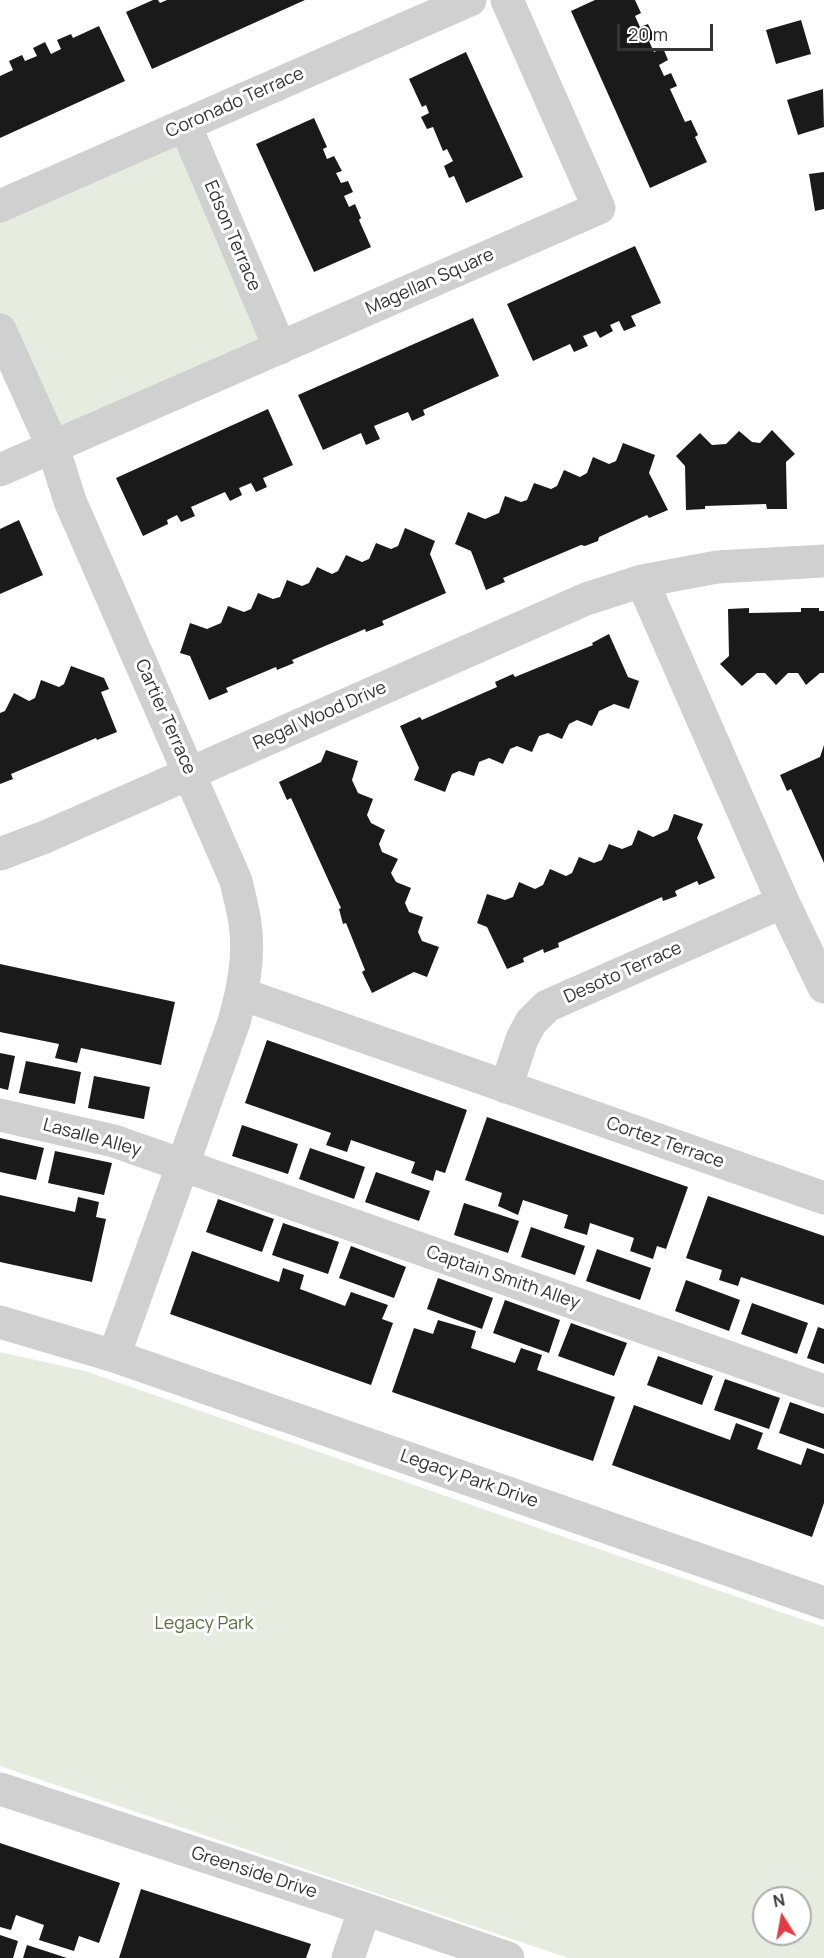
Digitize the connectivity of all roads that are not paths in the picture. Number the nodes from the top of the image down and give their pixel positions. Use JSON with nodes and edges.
{"nodes":[{"id":1,"x":470,"y":0,"type":"edge"},
{"id":2,"x":507,"y":0,"type":"edge"},
{"id":3,"x":185,"y":125,"type":"junction"},
{"id":4,"x":0,"y":206,"type":"edge"},
{"id":5,"x":0,"y":330,"type":"edge"},
{"id":6,"x":280,"y":348,"type":"junction"},
{"id":7,"x":53,"y":447,"type":"junction"},
{"id":8,"x":0,"y":470,"type":"edge"},
{"id":9,"x":824,"y":561,"type":"edge"},
{"id":10,"x":642,"y":582,"type":"junction"},
{"id":11,"x":189,"y":774,"type":"junction"},
{"id":12,"x":0,"y":854,"type":"edge"},
{"id":13,"x":783,"y":902,"type":"junction"},
{"id":14,"x":824,"y":987,"type":"edge"},
{"id":15,"x":242,"y":994,"type":"junction"},
{"id":16,"x":506,"y":1087,"type":"junction"},
{"id":17,"x":0,"y":1115,"type":"edge"},
{"id":18,"x":182,"y":1165,"type":"junction"},
{"id":19,"x":824,"y":1198,"type":"edge"},
{"id":20,"x":0,"y":1322,"type":"edge"},
{"id":21,"x":114,"y":1356,"type":"junction"},
{"id":22,"x":824,"y":1391,"type":"edge"},
{"id":23,"x":824,"y":1603,"type":"edge"},
{"id":24,"x":0,"y":1789,"type":"edge"},
{"id":25,"x":365,"y":1909,"type":"junction"},
{"id":26,"x":348,"y":1958,"type":"edge"},
{"id":27,"x":508,"y":1958,"type":"edge"}],
"edges":[{"from":1,"to":3,"type":"street","name":"Coronado Terrace"},
{"from":2,"to":6,"type":"street","name":"Magellan Square"},
{"from":3,"to":4,"type":"street","name":"Coronado Terrace"},
{"from":3,"to":6,"type":"street","name":"Edson Terrace"},
{"from":5,"to":7,"type":"street"},
{"from":6,"to":7,"type":"street","name":"Magellan Square"},
{"from":7,"to":8,"type":"street","name":"Magellan Square"},
{"from":7,"to":11,"type":"street","name":"Cartier Terrace"},
{"from":9,"to":10,"type":"street","name":"Regal Wood Drive"},
{"from":10,"to":11,"type":"street","name":"Regal Wood Drive"},
{"from":10,"to":13,"type":"street"},
{"from":11,"to":12,"type":"street","name":"Regal Wood Drive"},
{"from":11,"to":15,"type":"street","name":"Cartier Terrace"},
{"from":13,"to":14,"type":"street"},
{"from":13,"to":16,"type":"street","name":"Desoto Terrace"},
{"from":15,"to":16,"type":"street"},
{"from":15,"to":18,"type":"street","name":"Cartier Terrace"},
{"from":16,"to":19,"type":"street","name":"Cortez Terrace"},
{"from":17,"to":18,"type":"street","name":"Lasalle Alley"},
{"from":18,"to":21,"type":"street"},
{"from":18,"to":22,"type":"street","name":"Captain Smith Alley"},
{"from":20,"to":21,"type":"street","name":"Legacy Park Drive"},
{"from":21,"to":23,"type":"street","name":"Legacy Park Drive"},
{"from":24,"to":25,"type":"street","name":"Greenside Drive"},
{"from":25,"to":26,"type":"street"},
{"from":25,"to":27,"type":"street","name":"Greenside Drive"}]}
